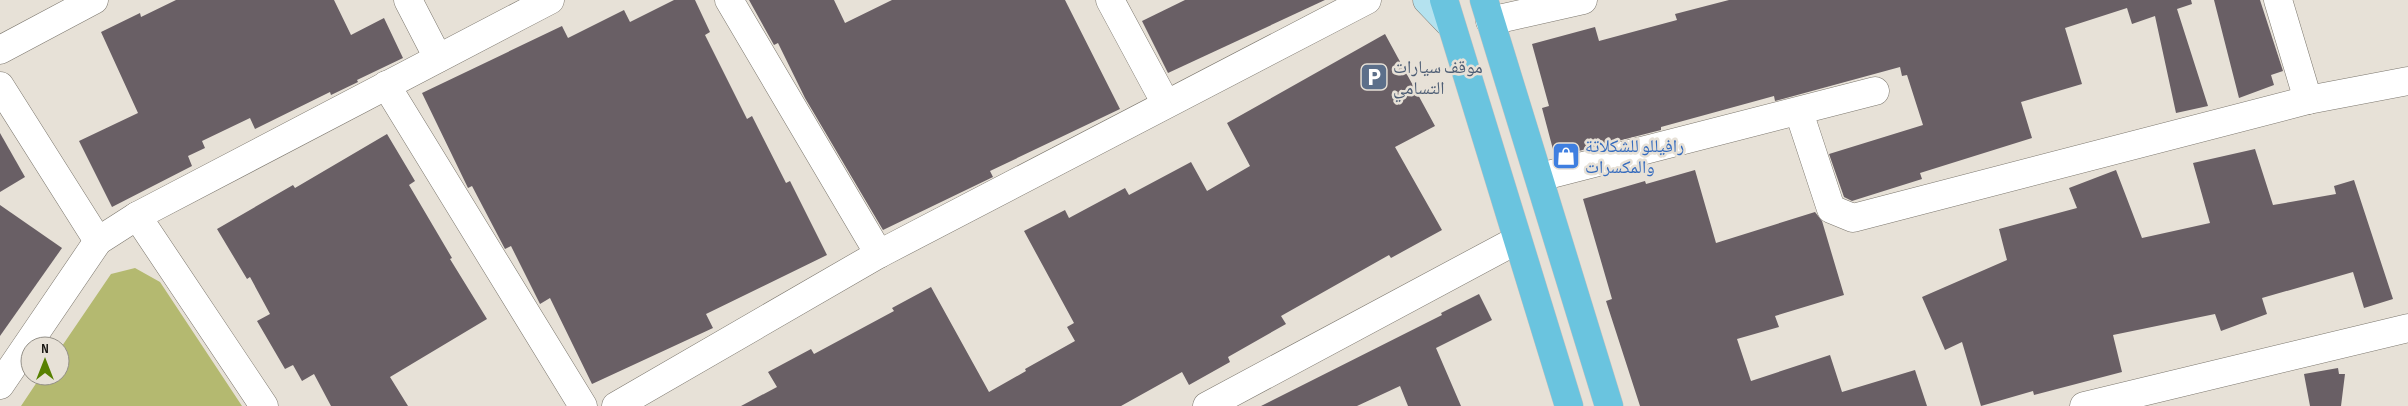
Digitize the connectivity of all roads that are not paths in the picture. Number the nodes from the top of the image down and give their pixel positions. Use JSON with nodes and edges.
{"nodes":[{"id":1,"x":94,"y":0,"type":"edge"},
{"id":2,"x":408,"y":0,"type":"edge"},
{"id":3,"x":550,"y":0,"type":"edge"},
{"id":4,"x":729,"y":0,"type":"edge"},
{"id":5,"x":1110,"y":0,"type":"edge"},
{"id":6,"x":1368,"y":0,"type":"edge"},
{"id":7,"x":1427,"y":0,"type":"edge"},
{"id":8,"x":1583,"y":0,"type":"edge"},
{"id":9,"x":2278,"y":0,"type":"edge"},
{"id":10,"x":1487,"y":11,"type":"edge"},
{"id":11,"x":1447,"y":12,"type":"edge"},
{"id":12,"x":0,"y":50,"type":"edge"},
{"id":13,"x":438,"y":58,"type":"junction"},
{"id":14,"x":2408,"y":81,"type":"edge"},
{"id":15,"x":0,"y":86,"type":"edge"},
{"id":16,"x":386,"y":86,"type":"junction"},
{"id":17,"x":1875,"y":91,"type":"dead end"},
{"id":18,"x":2308,"y":100,"type":"junction"},
{"id":19,"x":1166,"y":104,"type":"junction"},
{"id":20,"x":1799,"y":112,"type":"junction"},
{"id":21,"x":1540,"y":177,"type":"junction"},
{"id":22,"x":137,"y":216,"type":"junction"},
{"id":23,"x":1517,"y":240,"type":"junction"},
{"id":24,"x":98,"y":241,"type":"junction"},
{"id":25,"x":879,"y":254,"type":"junction"},
{"id":26,"x":2408,"y":328,"type":"edge"},
{"id":27,"x":0,"y":385,"type":"edge"},
{"id":28,"x":2161,"y":398,"type":"edge"},
{"id":29,"x":264,"y":406,"type":"edge"},
{"id":30,"x":583,"y":406,"type":"edge"},
{"id":31,"x":616,"y":406,"type":"edge"},
{"id":32,"x":1207,"y":406,"type":"edge"},
{"id":33,"x":1569,"y":406,"type":"edge"},
{"id":34,"x":1609,"y":406,"type":"edge"},
{"id":35,"x":2084,"y":406,"type":"edge"}],
"edges":[{"from":1,"to":12,"type":"street"},
{"from":2,"to":13,"type":"street"},
{"from":3,"to":13,"type":"street"},
{"from":4,"to":25,"type":"street"},
{"from":5,"to":19,"type":"street"},
{"from":6,"to":19,"type":"street"},
{"from":7,"to":11,"type":"street"},
{"from":8,"to":10,"type":"street"},
{"from":9,"to":18,"type":"street"},
{"from":10,"to":21,"type":"main road"},
{"from":11,"to":23,"type":"main road"},
{"from":13,"to":16,"type":"street"},
{"from":14,"to":18,"type":"street"},
{"from":15,"to":24,"type":"street"},
{"from":16,"to":22,"type":"street"},
{"from":16,"to":30,"type":"street"},
{"from":17,"to":20,"type":"street"},
{"from":18,"to":20,"type":"street"},
{"from":19,"to":25,"type":"street"},
{"from":20,"to":21,"type":"street"},
{"from":21,"to":34,"type":"main road"},
{"from":22,"to":24,"type":"street"},
{"from":22,"to":29,"type":"street"},
{"from":23,"to":32,"type":"street"},
{"from":23,"to":33,"type":"main road"},
{"from":24,"to":27,"type":"street"},
{"from":25,"to":31,"type":"street"},
{"from":26,"to":28,"type":"street"},
{"from":28,"to":35,"type":"street"}]}
